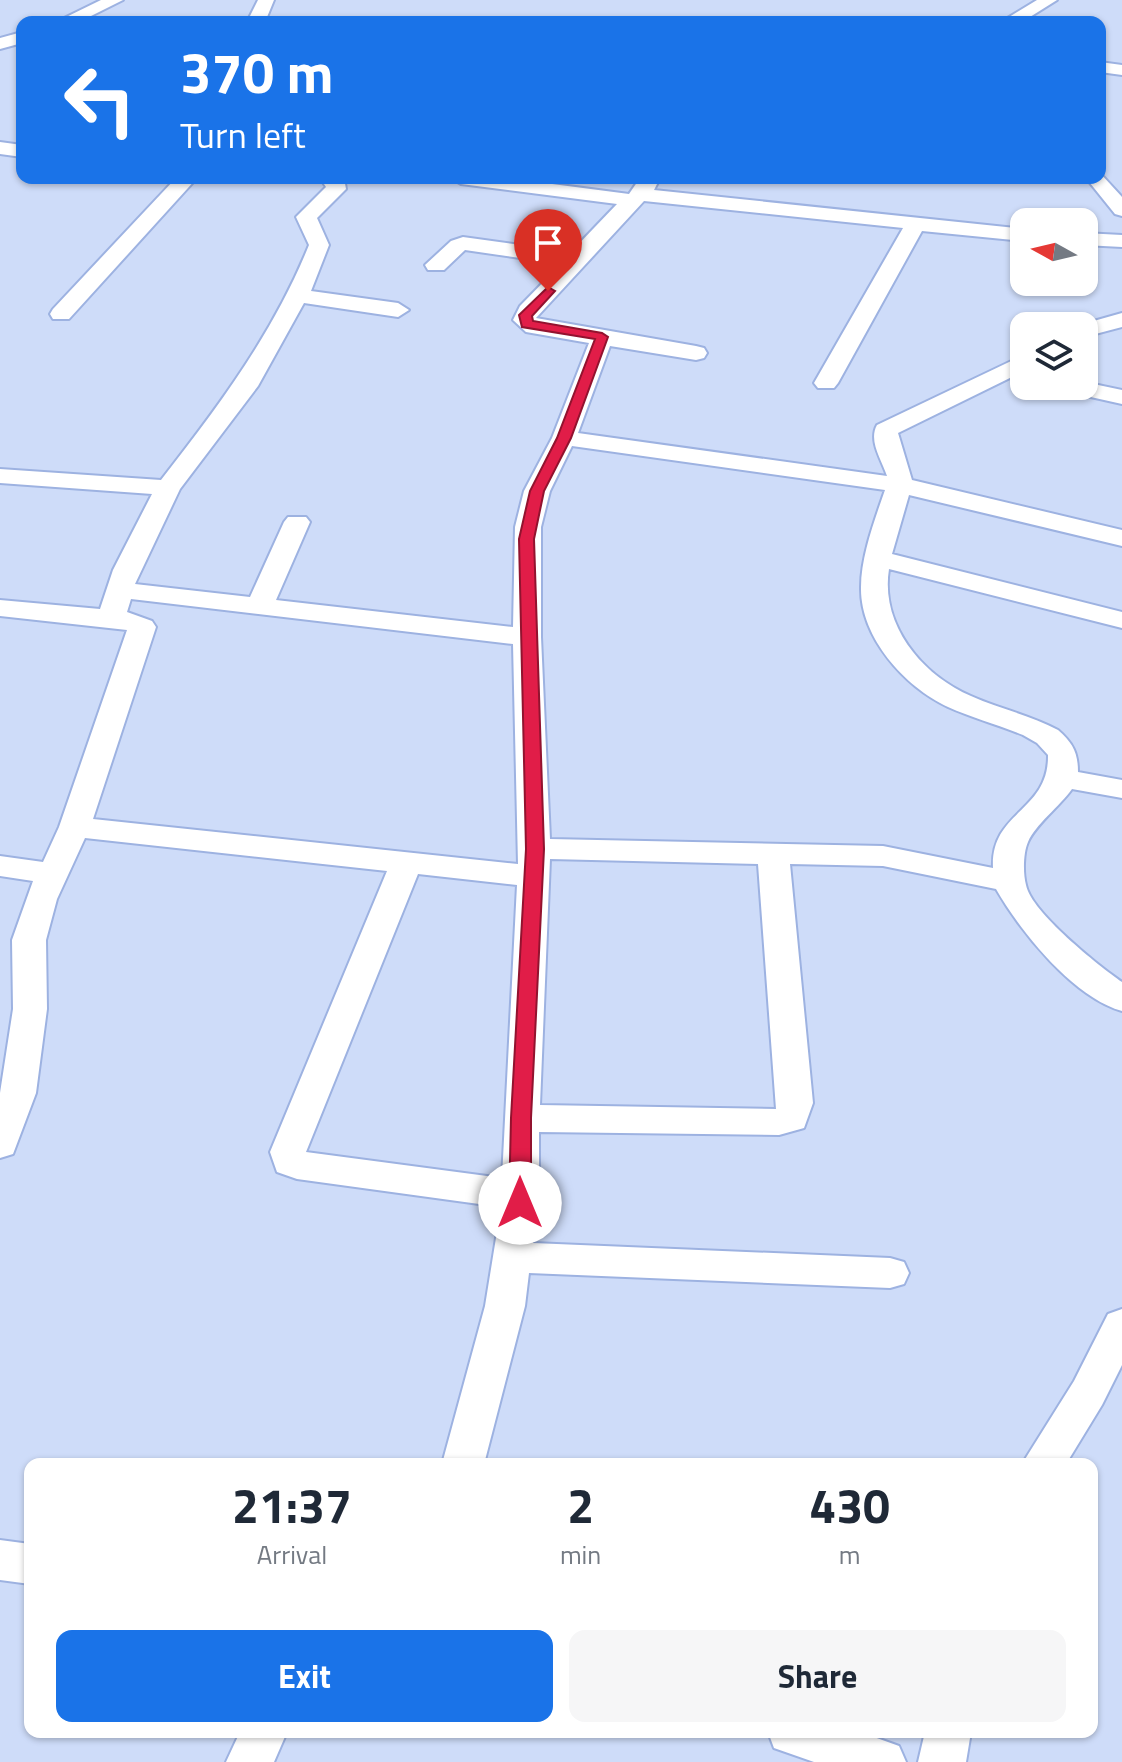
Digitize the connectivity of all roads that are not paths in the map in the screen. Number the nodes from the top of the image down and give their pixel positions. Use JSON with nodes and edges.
{"nodes":[{"id":1,"x":115,"y":0,"type":"edge"},
{"id":2,"x":1049,"y":0,"type":"edge"},
{"id":3,"x":79,"y":16,"type":"edge"},
{"id":4,"x":1021,"y":16,"type":"edge"},
{"id":5,"x":181,"y":184,"type":"edge"},
{"id":6,"x":336,"y":184,"type":"edge"},
{"id":7,"x":544,"y":184,"type":"edge"},
{"id":8,"x":1101,"y":184,"type":"edge"},
{"id":9,"x":641,"y":191,"type":"edge"},
{"id":10,"x":1122,"y":210,"type":"edge"},
{"id":11,"x":915,"y":224,"type":"junction"},
{"id":12,"x":1010,"y":234,"type":"edge"},
{"id":13,"x":1098,"y":240,"type":"edge"},
{"id":14,"x":1122,"y":241,"type":"edge"},
{"id":15,"x":579,"y":260,"type":"junction"},
{"id":16,"x":436,"y":265,"type":"dead end"},
{"id":17,"x":297,"y":295,"type":"junction"},
{"id":18,"x":398,"y":310,"type":"dead end"},
{"id":19,"x":61,"y":314,"type":"dead end"},
{"id":20,"x":1122,"y":320,"type":"edge"},
{"id":21,"x":1098,"y":326,"type":"edge"},
{"id":22,"x":602,"y":337,"type":"junction"},
{"id":23,"x":696,"y":353,"type":"dead end"},
{"id":24,"x":1010,"y":372,"type":"edge"},
{"id":25,"x":826,"y":383,"type":"dead end"},
{"id":26,"x":1098,"y":392,"type":"edge"},
{"id":27,"x":1122,"y":397,"type":"edge"},
{"id":28,"x":564,"y":438,"type":"junction"},
{"id":29,"x":0,"y":476,"type":"edge"},
{"id":30,"x":900,"y":485,"type":"junction"},
{"id":31,"x":168,"y":488,"type":"junction"},
{"id":32,"x":297,"y":522,"type":"dead end"},
{"id":33,"x":1122,"y":538,"type":"edge"},
{"id":34,"x":880,"y":559,"type":"junction"},
{"id":35,"x":115,"y":604,"type":"junction"},
{"id":36,"x":260,"y":606,"type":"junction"},
{"id":37,"x":0,"y":608,"type":"edge"},
{"id":38,"x":1122,"y":620,"type":"edge"},
{"id":39,"x":527,"y":637,"type":"junction"},
{"id":40,"x":1062,"y":778,"type":"junction"},
{"id":41,"x":1122,"y":789,"type":"edge"},
{"id":42,"x":75,"y":827,"type":"junction"},
{"id":43,"x":773,"y":853,"type":"junction"},
{"id":44,"x":407,"y":862,"type":"junction"},
{"id":45,"x":533,"y":862,"type":"junction"},
{"id":46,"x":0,"y":866,"type":"edge"},
{"id":47,"x":55,"y":874,"type":"junction"},
{"id":48,"x":1011,"y":882,"type":"junction"},
{"id":49,"x":1122,"y":999,"type":"edge"},
{"id":50,"x":521,"y":1118,"type":"junction"},
{"id":51,"x":0,"y":1144,"type":"edge"},
{"id":52,"x":520,"y":1195,"type":"junction"},
{"id":53,"x":513,"y":1257,"type":"junction"},
{"id":54,"x":890,"y":1273,"type":"dead end"},
{"id":55,"x":1122,"y":1325,"type":"edge"},
{"id":56,"x":465,"y":1458,"type":"edge"},
{"id":57,"x":1047,"y":1458,"type":"edge"},
{"id":58,"x":0,"y":1560,"type":"edge"},
{"id":59,"x":24,"y":1563,"type":"edge"},
{"id":60,"x":261,"y":1738,"type":"edge"},
{"id":61,"x":809,"y":1738,"type":"edge"},
{"id":62,"x":947,"y":1738,"type":"edge"},
{"id":63,"x":250,"y":1762,"type":"edge"},
{"id":64,"x":882,"y":1762,"type":"edge"},
{"id":65,"x":942,"y":1762,"type":"edge"}],
"edges":[{"from":1,"to":3,"type":"street"},
{"from":2,"to":4,"type":"street"},
{"from":5,"to":19,"type":"street"},
{"from":6,"to":17,"type":"street"},
{"from":7,"to":9,"type":"street"},
{"from":8,"to":10,"type":"street"},
{"from":9,"to":11,"type":"street"},
{"from":9,"to":15,"type":"street"},
{"from":11,"to":12,"type":"street"},
{"from":11,"to":25,"type":"street"},
{"from":13,"to":14,"type":"street"},
{"from":15,"to":16,"type":"street"},
{"from":15,"to":22,"type":"street"},
{"from":17,"to":18,"type":"street"},
{"from":17,"to":31,"type":"street"},
{"from":20,"to":21,"type":"street"},
{"from":22,"to":23,"type":"street"},
{"from":22,"to":28,"type":"street"},
{"from":24,"to":30,"type":"street"},
{"from":26,"to":27,"type":"street"},
{"from":28,"to":30,"type":"street"},
{"from":28,"to":39,"type":"street"},
{"from":29,"to":31,"type":"street"},
{"from":30,"to":33,"type":"street"},
{"from":30,"to":34,"type":"street"},
{"from":31,"to":35,"type":"street"},
{"from":32,"to":36,"type":"street"},
{"from":34,"to":38,"type":"street"},
{"from":34,"to":40,"type":"street"},
{"from":35,"to":36,"type":"street"},
{"from":35,"to":37,"type":"street"},
{"from":35,"to":42,"type":"street"},
{"from":36,"to":39,"type":"street"},
{"from":39,"to":45,"type":"street"},
{"from":40,"to":41,"type":"street"},
{"from":40,"to":48,"type":"street"},
{"from":42,"to":44,"type":"street"},
{"from":42,"to":47,"type":"street"},
{"from":43,"to":45,"type":"street"},
{"from":43,"to":48,"type":"street"},
{"from":43,"to":50,"type":"street"},
{"from":44,"to":45,"type":"street"},
{"from":44,"to":52,"type":"street"},
{"from":45,"to":50,"type":"street"},
{"from":46,"to":47,"type":"street"},
{"from":47,"to":51,"type":"street"},
{"from":48,"to":49,"type":"street"},
{"from":50,"to":52,"type":"street"},
{"from":52,"to":53,"type":"street"},
{"from":53,"to":54,"type":"street"},
{"from":53,"to":56,"type":"street"},
{"from":55,"to":57,"type":"street"},
{"from":58,"to":59,"type":"street"},
{"from":60,"to":63,"type":"street"},
{"from":61,"to":64,"type":"street"},
{"from":62,"to":65,"type":"street"}]}
